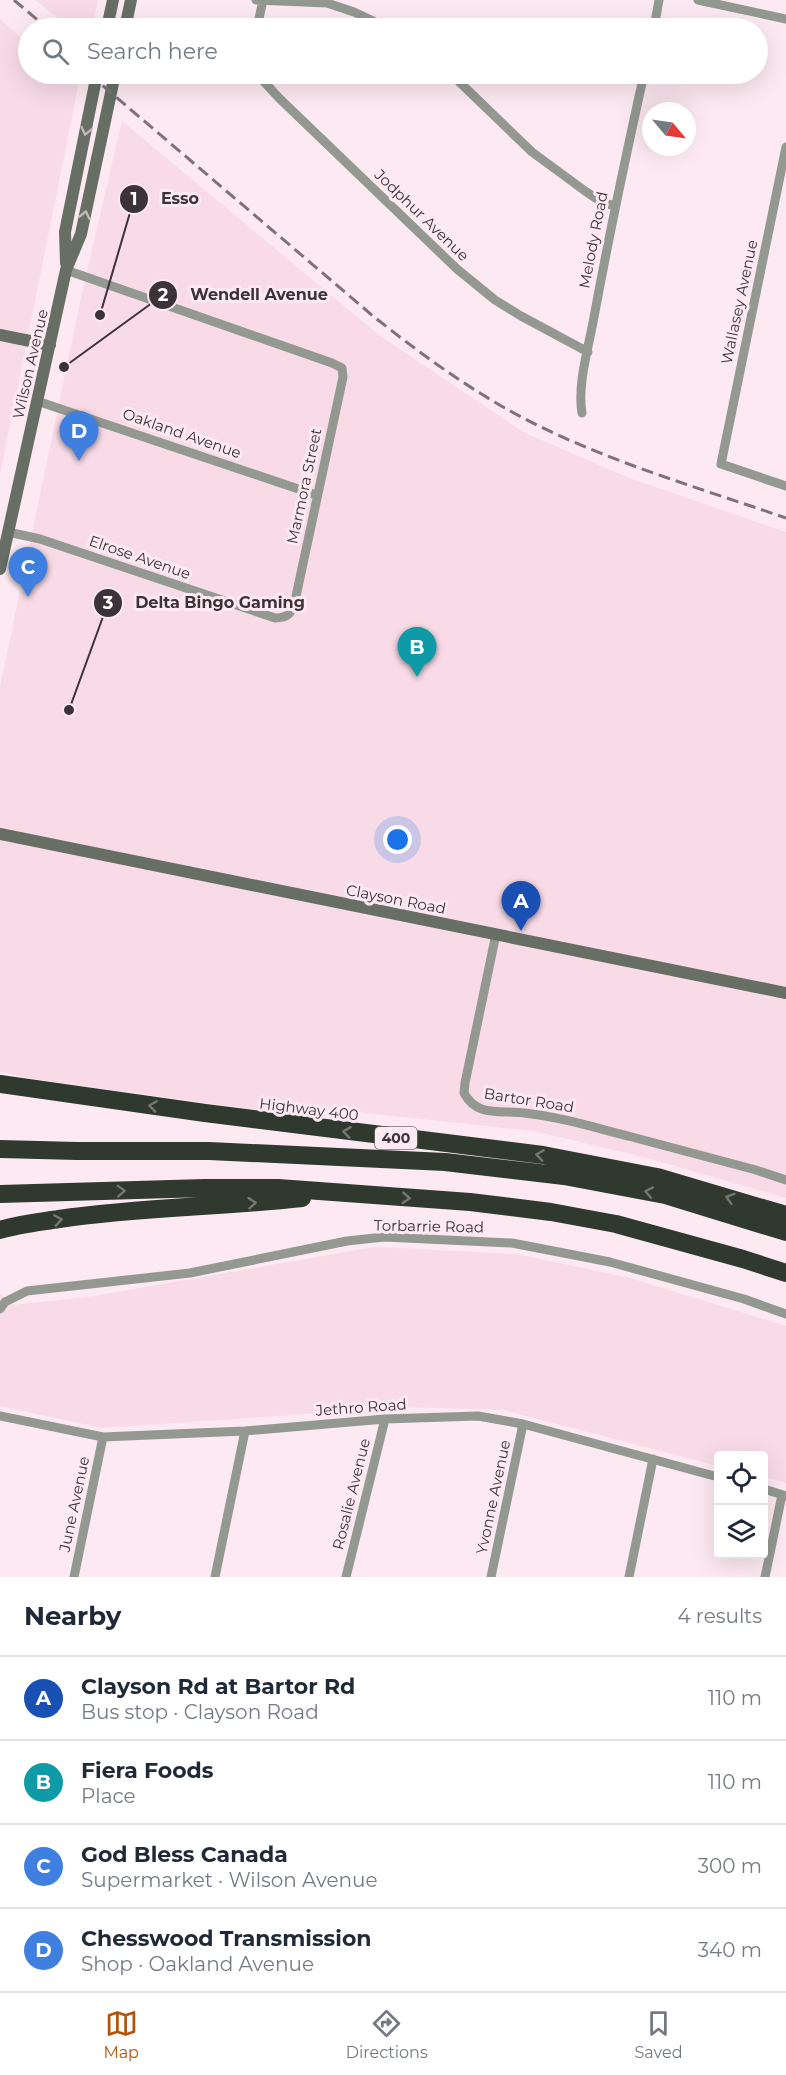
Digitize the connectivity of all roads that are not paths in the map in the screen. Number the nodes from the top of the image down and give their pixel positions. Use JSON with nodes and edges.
{"nodes":[{"id":1,"x":112,"y":0,"type":"edge"},
{"id":2,"x":131,"y":0,"type":"edge"},
{"id":3,"x":261,"y":0,"type":"edge"},
{"id":4,"x":659,"y":0,"type":"edge"},
{"id":5,"x":698,"y":0,"type":"edge"},
{"id":6,"x":329,"y":2,"type":"edge"},
{"id":7,"x":109,"y":18,"type":"edge"},
{"id":8,"x":127,"y":18,"type":"edge"},
{"id":9,"x":258,"y":18,"type":"edge"},
{"id":10,"x":367,"y":18,"type":"edge"},
{"id":11,"x":656,"y":18,"type":"edge"},
{"id":12,"x":786,"y":19,"type":"edge"},
{"id":13,"x":96,"y":84,"type":"edge"},
{"id":14,"x":113,"y":84,"type":"edge"},
{"id":15,"x":266,"y":84,"type":"edge"},
{"id":16,"x":461,"y":84,"type":"edge"},
{"id":17,"x":642,"y":84,"type":"edge"},
{"id":18,"x":786,"y":147,"type":"edge"},
{"id":19,"x":614,"y":206,"type":"junction"},
{"id":20,"x":66,"y":270,"type":"junction"},
{"id":21,"x":0,"y":335,"type":"edge"},
{"id":22,"x":50,"y":345,"type":"junction"},
{"id":23,"x":588,"y":352,"type":"junction"},
{"id":24,"x":38,"y":401,"type":"junction"},
{"id":25,"x":582,"y":413,"type":"dead end"},
{"id":26,"x":786,"y":486,"type":"edge"},
{"id":27,"x":316,"y":495,"type":"junction"},
{"id":28,"x":8,"y":532,"type":"junction"},
{"id":29,"x":0,"y":569,"type":"edge"},
{"id":30,"x":293,"y":610,"type":"joint"},
{"id":31,"x":0,"y":834,"type":"edge"},
{"id":32,"x":496,"y":934,"type":"junction"},
{"id":33,"x":786,"y":993,"type":"edge"},
{"id":34,"x":0,"y":1084,"type":"edge"},
{"id":35,"x":0,"y":1137,"type":"edge"},
{"id":36,"x":0,"y":1149,"type":"edge"},
{"id":37,"x":160,"y":1150,"type":"junction"},
{"id":38,"x":786,"y":1180,"type":"edge"},
{"id":39,"x":0,"y":1194,"type":"edge"},
{"id":40,"x":348,"y":1194,"type":"junction"},
{"id":41,"x":786,"y":1215,"type":"edge"},
{"id":42,"x":0,"y":1230,"type":"edge"},
{"id":43,"x":786,"y":1232,"type":"edge"},
{"id":44,"x":786,"y":1273,"type":"edge"},
{"id":45,"x":0,"y":1309,"type":"edge"},
{"id":46,"x":786,"y":1314,"type":"edge"},
{"id":47,"x":0,"y":1416,"type":"edge"},
{"id":48,"x":385,"y":1419,"type":"junction"},
{"id":49,"x":523,"y":1424,"type":"junction"},
{"id":50,"x":245,"y":1431,"type":"junction"},
{"id":51,"x":103,"y":1437,"type":"junction"},
{"id":52,"x":653,"y":1459,"type":"junction"},
{"id":53,"x":714,"y":1476,"type":"edge"},
{"id":54,"x":768,"y":1491,"type":"edge"},
{"id":55,"x":784,"y":1495,"type":"edge"},
{"id":56,"x":74,"y":1577,"type":"edge"},
{"id":57,"x":215,"y":1577,"type":"edge"},
{"id":58,"x":346,"y":1577,"type":"edge"},
{"id":59,"x":491,"y":1577,"type":"edge"},
{"id":60,"x":629,"y":1577,"type":"edge"},
{"id":61,"x":765,"y":1577,"type":"edge"}],
"edges":[{"from":1,"to":7,"type":"street"},
{"from":2,"to":8,"type":"street"},
{"from":3,"to":6,"type":"street"},
{"from":3,"to":9,"type":"street"},
{"from":4,"to":11,"type":"street"},
{"from":5,"to":12,"type":"street"},
{"from":6,"to":10,"type":"street"},
{"from":13,"to":20,"type":"street","name":"Wilson Avenue","one_way":true},
{"from":20,"to":14,"type":"street","name":"Wilson Avenue","one_way":true},
{"from":15,"to":23,"type":"street","name":"Jodphur Avenue"},
{"from":16,"to":19,"type":"street"},
{"from":17,"to":19,"type":"street","name":"Melody Road"},
{"from":18,"to":26,"type":"street","name":"Wallasey Avenue"},
{"from":19,"to":23,"type":"street","name":"Melody Road"},
{"from":20,"to":22,"type":"street","name":"Wilson Avenue"},
{"from":20,"to":27,"type":"street","name":"Marmora Street"},
{"from":21,"to":22,"type":"street"},
{"from":22,"to":24,"type":"street","name":"Wilson Avenue"},
{"from":23,"to":25,"type":"street","name":"Melody Road"},
{"from":24,"to":27,"type":"street","name":"Oakland Avenue"},
{"from":24,"to":28,"type":"street","name":"Wilson Avenue"},
{"from":27,"to":30,"type":"street","name":"Marmora Street"},
{"from":28,"to":29,"type":"street","name":"Wilson Avenue"},
{"from":28,"to":30,"type":"street","name":"Elrose Avenue"},
{"from":31,"to":32,"type":"street","name":"Clayson Road"},
{"from":32,"to":33,"type":"street","name":"Clayson Road"},
{"from":32,"to":38,"type":"street","name":"Bartor Road"},
{"from":41,"to":34,"type":"highway","name":"Highway 400","number":"400","one_way":true},
{"from":35,"to":37,"type":"highway"},
{"from":36,"to":37,"type":"highway"},
{"from":43,"to":37,"type":"highway","one_way":true},
{"from":39,"to":40,"type":"highway","one_way":true},
{"from":42,"to":40,"type":"highway","one_way":true},
{"from":40,"to":44,"type":"highway","one_way":true},
{"from":45,"to":46,"type":"street","name":"Torbarrie Road"},
{"from":47,"to":51,"type":"street","name":"Jethro Road"},
{"from":48,"to":49,"type":"street","name":"Jethro Road"},
{"from":48,"to":50,"type":"street","name":"Jethro Road"},
{"from":48,"to":58,"type":"street","name":"Rosalie Avenue"},
{"from":49,"to":52,"type":"street","name":"Jethro Road"},
{"from":49,"to":59,"type":"street","name":"Yvonne Avenue"},
{"from":50,"to":51,"type":"street","name":"Jethro Road"},
{"from":50,"to":57,"type":"street"},
{"from":51,"to":56,"type":"street","name":"June Avenue"},
{"from":52,"to":53,"type":"street","name":"Jethro Road"},
{"from":52,"to":60,"type":"street"},
{"from":54,"to":55,"type":"street"},
{"from":55,"to":61,"type":"street"}]}
